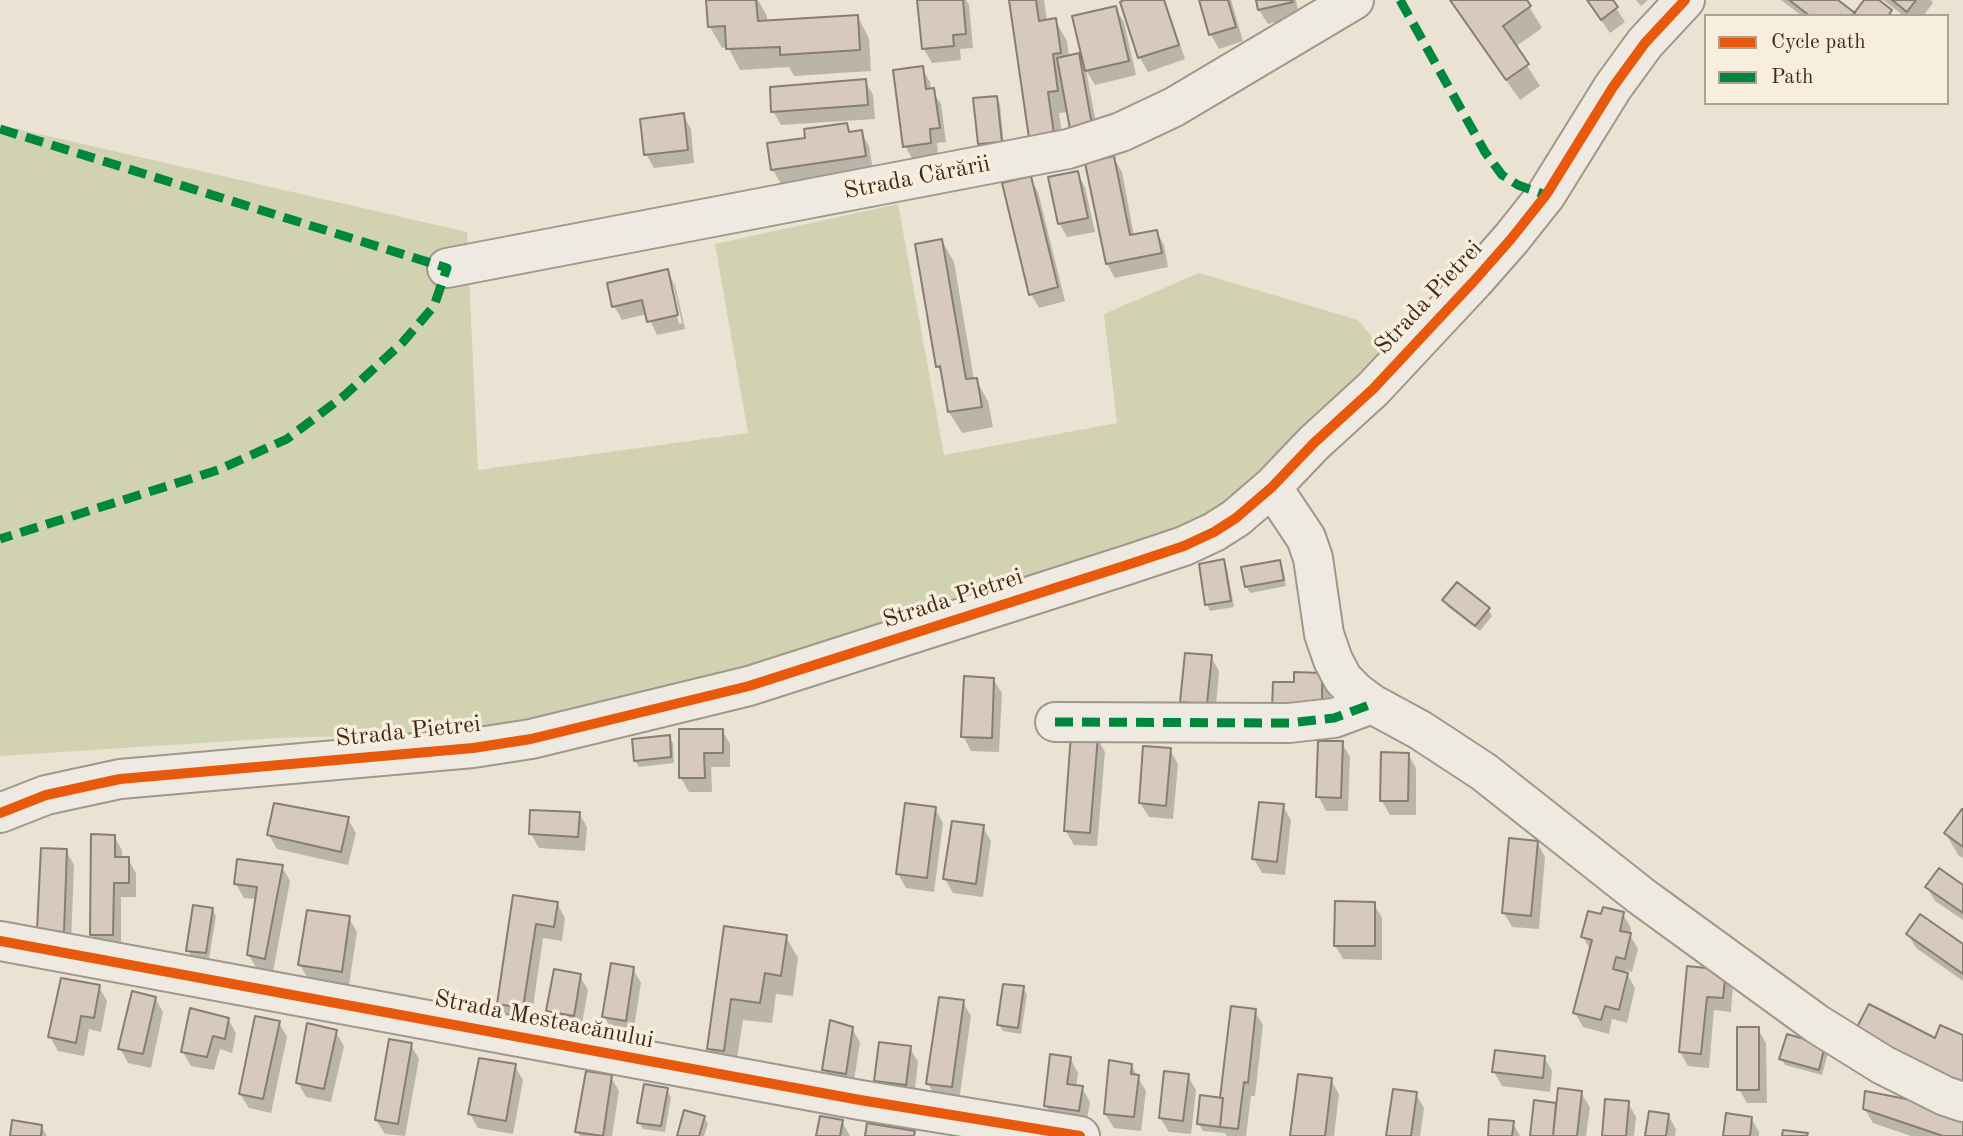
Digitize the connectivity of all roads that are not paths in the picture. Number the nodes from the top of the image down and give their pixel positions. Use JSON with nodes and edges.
{"nodes":[{"id":1,"x":1354,"y":0,"type":"edge"},
{"id":2,"x":1685,"y":0,"type":"edge"},
{"id":3,"x":447,"y":268,"type":"dead end"},
{"id":4,"x":1272,"y":487,"type":"junction"},
{"id":5,"x":1372,"y":704,"type":"junction"},
{"id":6,"x":1055,"y":722,"type":"dead end"},
{"id":7,"x":0,"y":813,"type":"edge"},
{"id":8,"x":0,"y":941,"type":"edge"},
{"id":9,"x":1963,"y":1102,"type":"edge"},
{"id":10,"x":1080,"y":1136,"type":"edge"}],
"edges":[{"from":1,"to":3,"type":"street","name":"Strada Cărării"},
{"from":2,"to":4,"type":"street","name":"Strada Pietrei"},
{"from":4,"to":5,"type":"street"},
{"from":4,"to":7,"type":"street","name":"Strada Pietrei"},
{"from":5,"to":6,"type":"street"},
{"from":5,"to":9,"type":"street"},
{"from":8,"to":10,"type":"street","name":"Strada Mesteacănului"}]}
